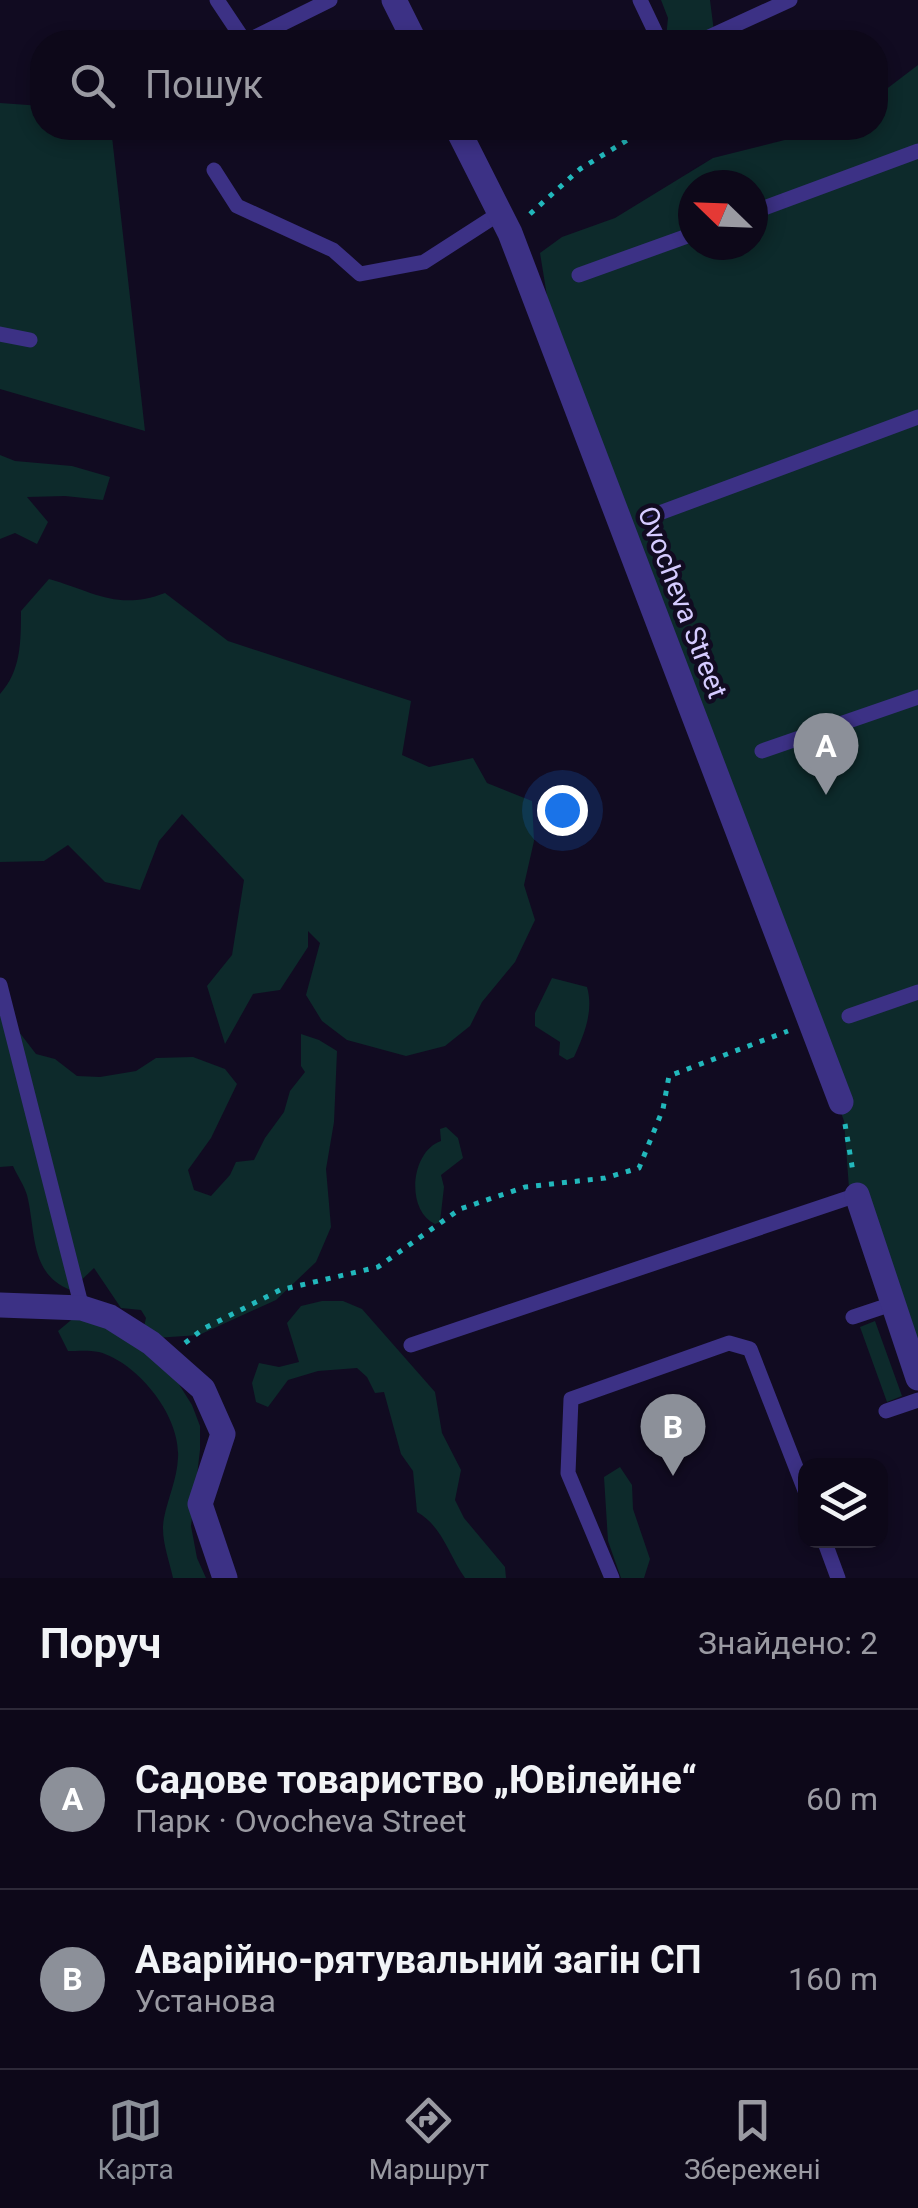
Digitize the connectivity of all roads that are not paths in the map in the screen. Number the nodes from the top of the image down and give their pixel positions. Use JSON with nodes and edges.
{"nodes":[{"id":1,"x":217,"y":0,"type":"edge"},
{"id":2,"x":330,"y":0,"type":"edge"},
{"id":3,"x":394,"y":0,"type":"edge"},
{"id":4,"x":640,"y":0,"type":"edge"},
{"id":5,"x":790,"y":0,"type":"edge"},
{"id":6,"x":236,"y":30,"type":"edge"},
{"id":7,"x":269,"y":30,"type":"edge"},
{"id":8,"x":409,"y":30,"type":"edge"},
{"id":9,"x":654,"y":30,"type":"edge"},
{"id":10,"x":724,"y":30,"type":"edge"},
{"id":11,"x":463,"y":140,"type":"edge"},
{"id":12,"x":918,"y":151,"type":"edge"},
{"id":13,"x":214,"y":170,"type":"dead end"},
{"id":14,"x":768,"y":206,"type":"edge"},
{"id":15,"x":505,"y":223,"type":"junction"},
{"id":16,"x":678,"y":239,"type":"edge"},
{"id":17,"x":580,"y":275,"type":"dead end"},
{"id":18,"x":0,"y":334,"type":"edge"},
{"id":19,"x":30,"y":340,"type":"dead end"},
{"id":20,"x":918,"y":417,"type":"edge"},
{"id":21,"x":654,"y":515,"type":"dead end"},
{"id":22,"x":918,"y":697,"type":"edge"},
{"id":23,"x":762,"y":751,"type":"dead end"},
{"id":24,"x":0,"y":985,"type":"edge"},
{"id":25,"x":918,"y":992,"type":"edge"},
{"id":26,"x":849,"y":1016,"type":"dead end"},
{"id":27,"x":841,"y":1102,"type":"road end"},
{"id":28,"x":857,"y":1195,"type":"joint"},
{"id":29,"x":892,"y":1304,"type":"junction"},
{"id":30,"x":0,"y":1305,"type":"edge"},
{"id":31,"x":82,"y":1308,"type":"junction"},
{"id":32,"x":853,"y":1317,"type":"dead end"},
{"id":33,"x":412,"y":1345,"type":"dead end"},
{"id":34,"x":918,"y":1378,"type":"edge"},
{"id":35,"x":918,"y":1400,"type":"edge"},
{"id":36,"x":886,"y":1411,"type":"dead end"},
{"id":37,"x":798,"y":1472,"type":"edge"},
{"id":38,"x":827,"y":1548,"type":"edge"},
{"id":39,"x":225,"y":1578,"type":"edge"},
{"id":40,"x":612,"y":1578,"type":"edge"},
{"id":41,"x":838,"y":1578,"type":"edge"}],
"edges":[{"from":1,"to":6,"type":"lane"},
{"from":2,"to":7,"type":"lane"},
{"from":3,"to":8,"type":"street"},
{"from":4,"to":9,"type":"lane"},
{"from":5,"to":10,"type":"lane"},
{"from":11,"to":15,"type":"street","name":"Ovocheva Street"},
{"from":12,"to":14,"type":"lane"},
{"from":13,"to":15,"type":"lane"},
{"from":15,"to":27,"type":"street","name":"Ovocheva Street"},
{"from":16,"to":17,"type":"lane"},
{"from":18,"to":19,"type":"lane"},
{"from":20,"to":21,"type":"lane"},
{"from":22,"to":23,"type":"lane"},
{"from":24,"to":31,"type":"lane"},
{"from":25,"to":26,"type":"lane"},
{"from":28,"to":29,"type":"street"},
{"from":28,"to":33,"type":"lane"},
{"from":29,"to":32,"type":"lane"},
{"from":29,"to":34,"type":"street"},
{"from":30,"to":31,"type":"street"},
{"from":31,"to":39,"type":"street"},
{"from":35,"to":36,"type":"lane"},
{"from":37,"to":40,"type":"lane"},
{"from":38,"to":41,"type":"lane"}]}
